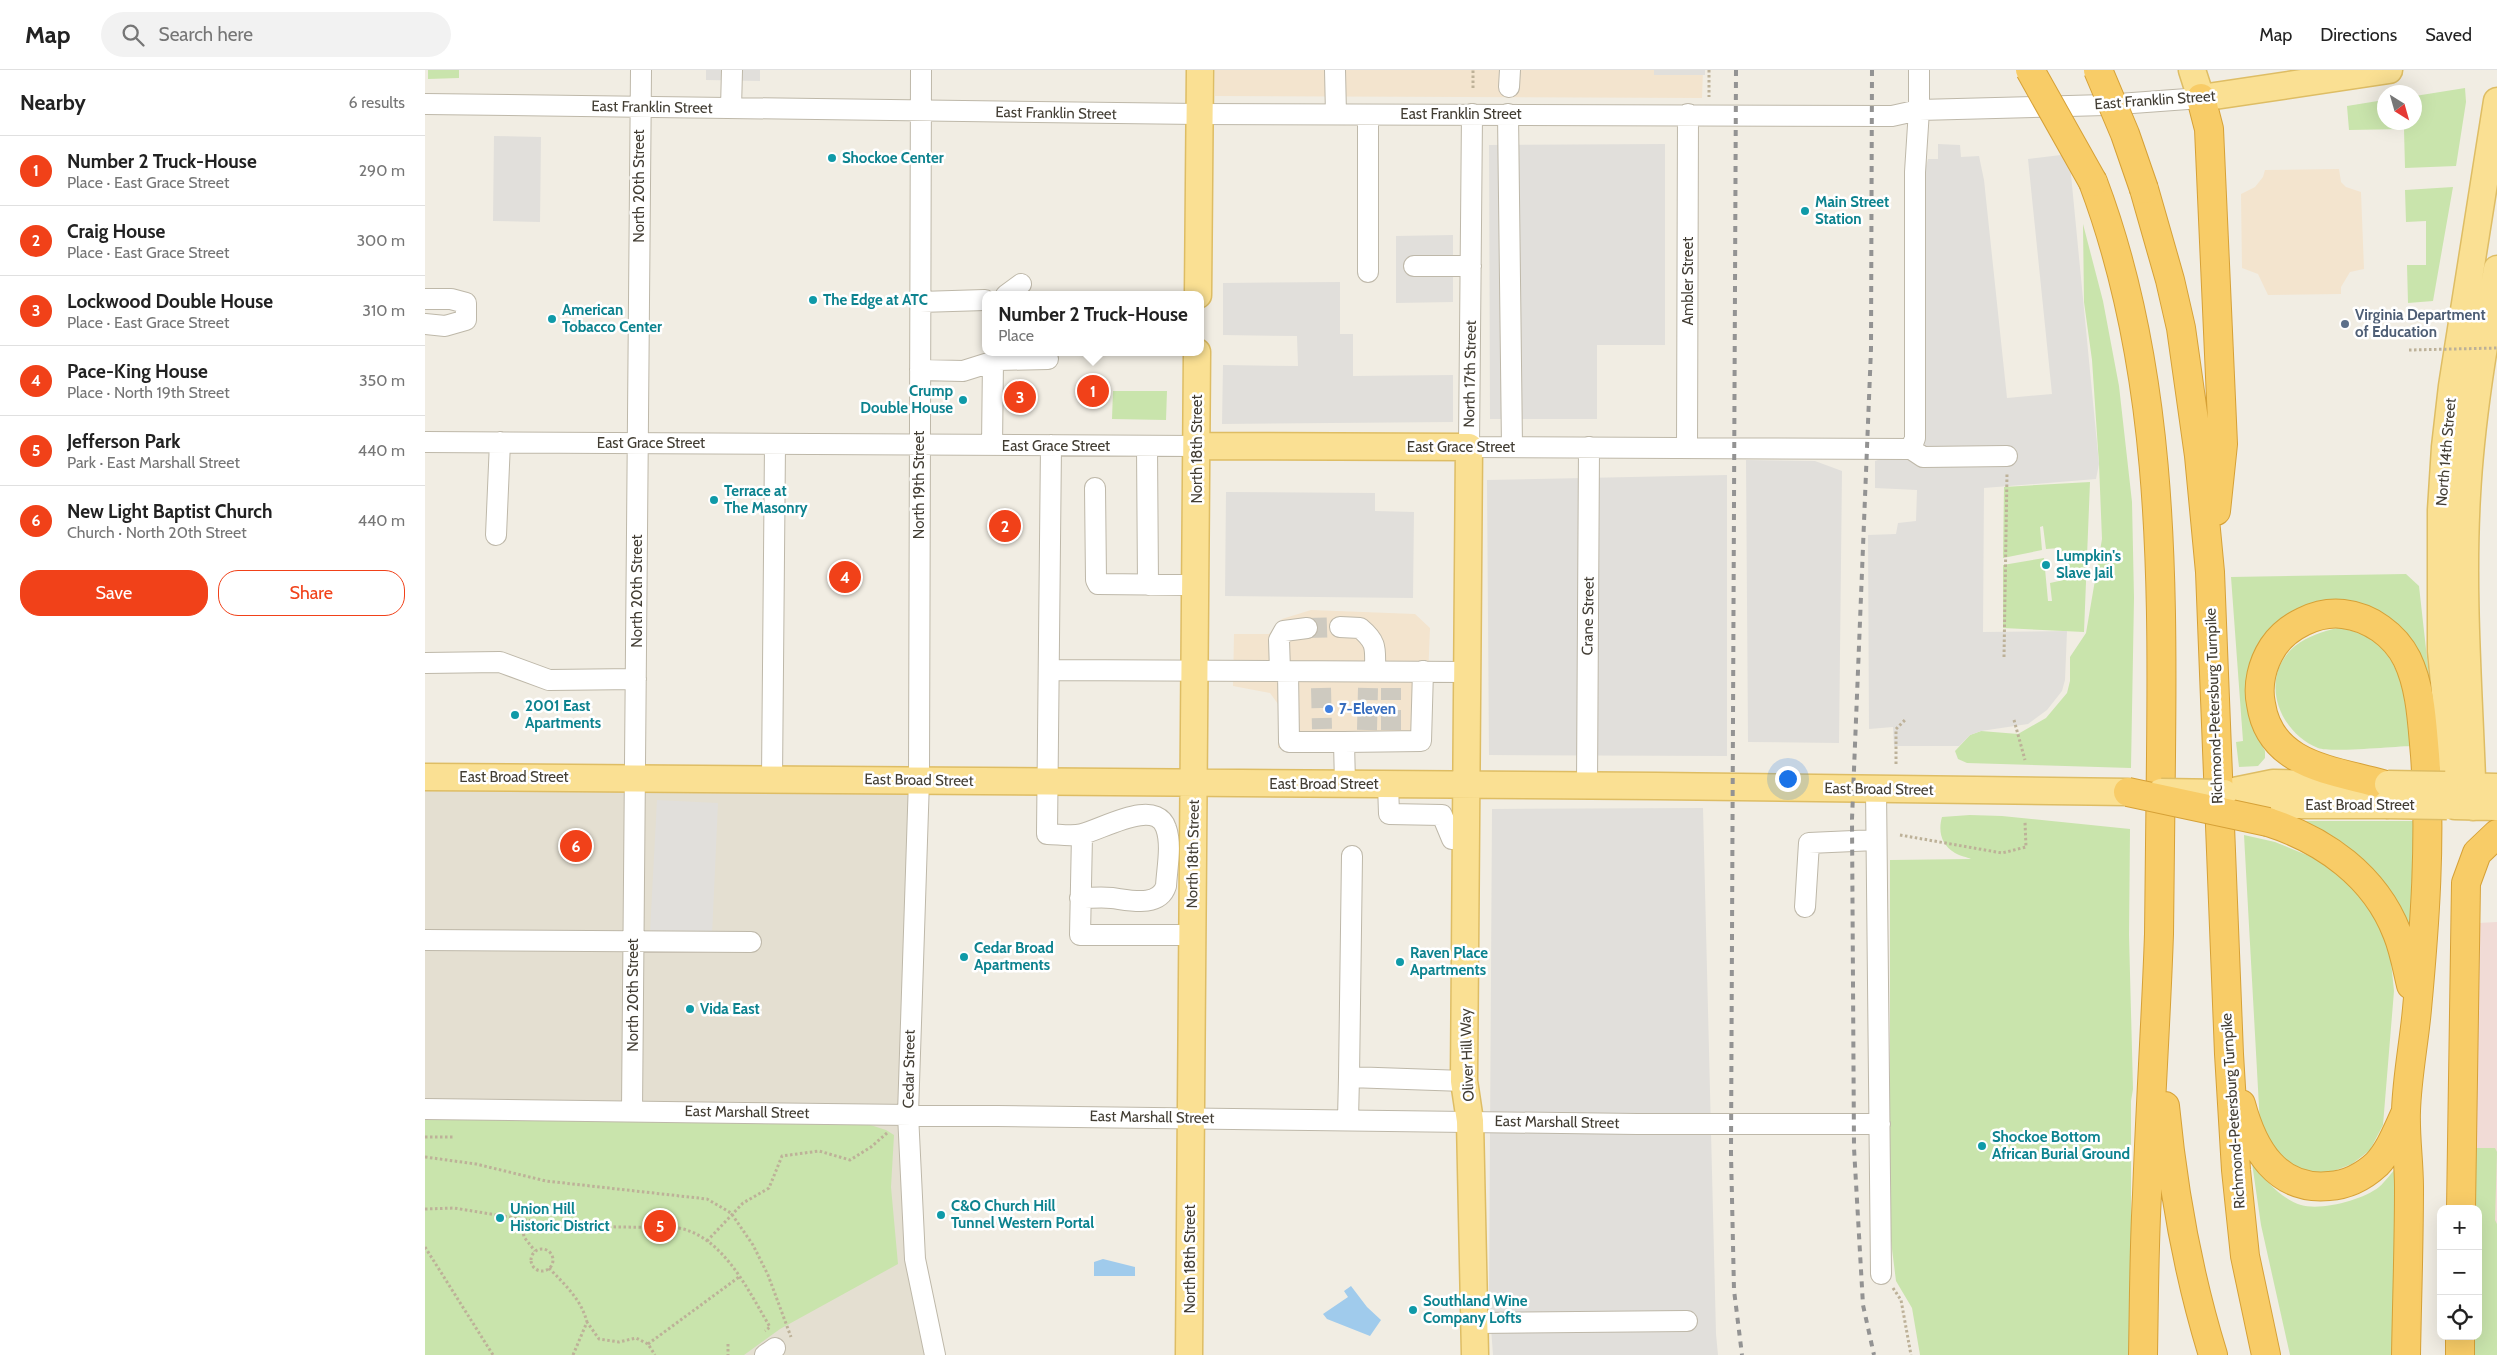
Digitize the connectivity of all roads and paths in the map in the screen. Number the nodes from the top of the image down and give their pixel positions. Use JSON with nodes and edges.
{"nodes":[{"id":1,"x":641,"y":70,"type":"edge"},
{"id":2,"x":732,"y":70,"type":"edge"},
{"id":3,"x":921,"y":70,"type":"edge"},
{"id":4,"x":1200,"y":70,"type":"edge"},
{"id":5,"x":1335,"y":70,"type":"edge"},
{"id":6,"x":1473,"y":70,"type":"edge"},
{"id":7,"x":1709,"y":70,"type":"edge"},
{"id":8,"x":1919,"y":70,"type":"edge"},
{"id":9,"x":2030,"y":70,"type":"edge"},
{"id":10,"x":2048,"y":70,"type":"edge"},
{"id":11,"x":2089,"y":70,"type":"edge"},
{"id":12,"x":2098,"y":70,"type":"edge"},
{"id":13,"x":2192,"y":70,"type":"edge"},
{"id":14,"x":2389,"y":70,"type":"edge"},
{"id":15,"x":1473,"y":88,"type":"dead end"},
{"id":16,"x":2201,"y":98,"type":"junction"},
{"id":17,"x":2497,"y":101,"type":"edge"},
{"id":18,"x":425,"y":104,"type":"edge"},
{"id":19,"x":2105,"y":105,"type":"junction"},
{"id":20,"x":640,"y":108,"type":"junction"},
{"id":21,"x":731,"y":108,"type":"junction"},
{"id":22,"x":1919,"y":110,"type":"junction"},
{"id":23,"x":921,"y":111,"type":"junction"},
{"id":24,"x":1198,"y":114,"type":"junction"},
{"id":25,"x":1335,"y":114,"type":"junction"},
{"id":26,"x":1368,"y":114,"type":"junction"},
{"id":27,"x":1472,"y":114,"type":"junction"},
{"id":28,"x":1508,"y":114,"type":"junction"},
{"id":29,"x":1688,"y":114,"type":"junction"},
{"id":30,"x":1709,"y":115,"type":"junction"},
{"id":31,"x":2097,"y":192,"type":"junction"},
{"id":32,"x":1414,"y":266,"type":"dead end"},
{"id":33,"x":1471,"y":266,"type":"junction"},
{"id":34,"x":2497,"y":269,"type":"edge"},
{"id":35,"x":1368,"y":272,"type":"dead end"},
{"id":36,"x":1198,"y":291,"type":"edge"},
{"id":37,"x":425,"y":299,"type":"edge"},
{"id":38,"x":982,"y":300,"type":"edge"},
{"id":39,"x":920,"y":302,"type":"junction"},
{"id":40,"x":2464,"y":312,"type":"junction"},
{"id":41,"x":2490,"y":313,"type":"junction"},
{"id":42,"x":425,"y":324,"type":"edge"},
{"id":43,"x":2497,"y":348,"type":"edge"},
{"id":44,"x":2409,"y":350,"type":"dead end"},
{"id":45,"x":1197,"y":356,"type":"edge"},
{"id":46,"x":1048,"y":359,"type":"dead end"},
{"id":47,"x":993,"y":361,"type":"junction"},
{"id":48,"x":920,"y":370,"type":"junction"},
{"id":49,"x":425,"y":442,"type":"edge"},
{"id":50,"x":500,"y":442,"type":"junction"},
{"id":51,"x":637,"y":443,"type":"junction"},
{"id":52,"x":775,"y":444,"type":"junction"},
{"id":53,"x":920,"y":445,"type":"junction"},
{"id":54,"x":992,"y":445,"type":"junction"},
{"id":55,"x":1051,"y":445,"type":"junction"},
{"id":56,"x":1147,"y":446,"type":"junction"},
{"id":57,"x":1197,"y":446,"type":"junction"},
{"id":58,"x":1469,"y":447,"type":"junction"},
{"id":59,"x":1511,"y":447,"type":"junction"},
{"id":60,"x":1589,"y":447,"type":"junction"},
{"id":61,"x":1687,"y":448,"type":"junction"},
{"id":62,"x":1911,"y":450,"type":"junction"},
{"id":63,"x":2007,"y":456,"type":"joint"},
{"id":64,"x":1095,"y":488,"type":"dead end"},
{"id":65,"x":2453,"y":523,"type":"junction"},
{"id":66,"x":497,"y":535,"type":"dead end"},
{"id":67,"x":2210,"y":572,"type":"junction"},
{"id":68,"x":1148,"y":585,"type":"junction"},
{"id":69,"x":1196,"y":585,"type":"junction"},
{"id":70,"x":1340,"y":627,"type":"tunnel mouth"},
{"id":71,"x":1307,"y":628,"type":"tunnel mouth"},
{"id":72,"x":2004,"y":657,"type":"dead end"},
{"id":73,"x":425,"y":663,"type":"edge"},
{"id":74,"x":1049,"y":670,"type":"junction"},
{"id":75,"x":1195,"y":670,"type":"junction"},
{"id":76,"x":1284,"y":671,"type":"junction"},
{"id":77,"x":1423,"y":671,"type":"junction"},
{"id":78,"x":1468,"y":672,"type":"junction"},
{"id":79,"x":1379,"y":678,"type":"junction"},
{"id":80,"x":636,"y":679,"type":"junction"},
{"id":81,"x":1905,"y":720,"type":"dead end"},
{"id":82,"x":2013,"y":720,"type":"dead end"},
{"id":83,"x":1344,"y":742,"type":"junction"},
{"id":84,"x":2025,"y":760,"type":"dead end"},
{"id":85,"x":1897,"y":764,"type":"dead end"},
{"id":86,"x":425,"y":777,"type":"edge"},
{"id":87,"x":636,"y":778,"type":"junction"},
{"id":88,"x":772,"y":778,"type":"junction"},
{"id":89,"x":919,"y":780,"type":"junction"},
{"id":90,"x":1048,"y":783,"type":"junction"},
{"id":91,"x":1194,"y":784,"type":"junction"},
{"id":92,"x":1345,"y":784,"type":"junction"},
{"id":93,"x":1388,"y":784,"type":"junction"},
{"id":94,"x":1467,"y":785,"type":"junction"},
{"id":95,"x":1587,"y":785,"type":"junction"},
{"id":96,"x":1876,"y":789,"type":"junction"},
{"id":97,"x":2385,"y":791,"type":"junction"},
{"id":98,"x":2121,"y":792,"type":"junction"},
{"id":99,"x":2468,"y":796,"type":"edge"},
{"id":100,"x":2271,"y":803,"type":"junction"},
{"id":101,"x":2025,"y":822,"type":"dead end"},
{"id":102,"x":2497,"y":834,"type":"edge"},
{"id":103,"x":1081,"y":835,"type":"junction"},
{"id":104,"x":1900,"y":835,"type":"dead end"},
{"id":105,"x":1466,"y":840,"type":"junction"},
{"id":106,"x":1876,"y":840,"type":"junction"},
{"id":107,"x":1352,"y":856,"type":"dead end"},
{"id":108,"x":1080,"y":898,"type":"junction"},
{"id":109,"x":1805,"y":907,"type":"dead end"},
{"id":110,"x":2159,"y":934,"type":"junction"},
{"id":111,"x":1193,"y":935,"type":"junction"},
{"id":112,"x":425,"y":940,"type":"edge"},
{"id":113,"x":633,"y":942,"type":"junction"},
{"id":114,"x":751,"y":942,"type":"dead end"},
{"id":115,"x":2417,"y":1010,"type":"junction"},
{"id":116,"x":2229,"y":1054,"type":"junction"},
{"id":117,"x":1349,"y":1077,"type":"junction"},
{"id":118,"x":1464,"y":1081,"type":"junction"},
{"id":119,"x":425,"y":1109,"type":"edge"},
{"id":120,"x":2406,"y":1110,"type":"junction"},
{"id":121,"x":632,"y":1111,"type":"junction"},
{"id":122,"x":908,"y":1114,"type":"junction"},
{"id":123,"x":1191,"y":1118,"type":"junction"},
{"id":124,"x":1348,"y":1120,"type":"junction"},
{"id":125,"x":1470,"y":1121,"type":"junction"},
{"id":126,"x":1880,"y":1124,"type":"junction"},
{"id":127,"x":425,"y":1137,"type":"edge"},
{"id":128,"x":453,"y":1137,"type":"dead end"},
{"id":129,"x":871,"y":1147,"type":"dead end"},
{"id":130,"x":425,"y":1157,"type":"edge"},
{"id":131,"x":2461,"y":1205,"type":"edge"},
{"id":132,"x":425,"y":1209,"type":"edge"},
{"id":133,"x":731,"y":1214,"type":"junction"},
{"id":134,"x":521,"y":1219,"type":"junction"},
{"id":135,"x":707,"y":1241,"type":"junction"},
{"id":136,"x":425,"y":1248,"type":"edge"},
{"id":137,"x":535,"y":1251,"type":"junction"},
{"id":138,"x":549,"y":1268,"type":"junction"},
{"id":139,"x":1881,"y":1274,"type":"joint"},
{"id":140,"x":739,"y":1277,"type":"junction"},
{"id":141,"x":1687,"y":1321,"type":"dead end"},
{"id":142,"x":587,"y":1322,"type":"junction"},
{"id":143,"x":1475,"y":1322,"type":"junction"},
{"id":144,"x":2460,"y":1340,"type":"edge"},
{"id":145,"x":648,"y":1344,"type":"junction"},
{"id":146,"x":728,"y":1344,"type":"dead end"},
{"id":147,"x":774,"y":1345,"type":"edge"},
{"id":148,"x":493,"y":1355,"type":"edge"},
{"id":149,"x":573,"y":1355,"type":"edge"},
{"id":150,"x":655,"y":1355,"type":"edge"},
{"id":151,"x":728,"y":1355,"type":"edge"},
{"id":152,"x":935,"y":1355,"type":"edge"},
{"id":153,"x":1189,"y":1355,"type":"edge"},
{"id":154,"x":1475,"y":1355,"type":"edge"},
{"id":155,"x":1911,"y":1355,"type":"edge"},
{"id":156,"x":2143,"y":1355,"type":"edge"},
{"id":157,"x":2213,"y":1355,"type":"edge"},
{"id":158,"x":2266,"y":1355,"type":"edge"},
{"id":159,"x":2406,"y":1355,"type":"edge"},
{"id":160,"x":2460,"y":1355,"type":"edge"}],
"edges":[{"from":1,"to":20,"type":"street","name":"North 20th Street"},
{"from":2,"to":21,"type":"street"},
{"from":3,"to":23,"type":"street","name":"North 19th Street"},
{"from":4,"to":24,"type":"main road"},
{"from":5,"to":25,"type":"street"},
{"from":6,"to":15,"type":"path"},
{"from":7,"to":30,"type":"path"},
{"from":8,"to":22,"type":"street"},
{"from":9,"to":31,"type":"highway","bridge":true},
{"from":10,"to":31,"type":"highway","bridge":true},
{"from":11,"to":19,"type":"street"},
{"from":12,"to":67,"type":"highway","name":"Richmond-Petersburg Turnpike","bridge":true},
{"from":13,"to":16,"type":"main road"},
{"from":14,"to":16,"type":"main road","name":"East Franklin Street"},
{"from":16,"to":19,"type":"street","name":"East Franklin Street"},
{"from":16,"to":67,"type":"highway"},
{"from":17,"to":40,"type":"main road","name":"North 14th Street"},
{"from":18,"to":20,"type":"street","name":"East Franklin Street"},
{"from":19,"to":22,"type":"street","name":"East Franklin Street"},
{"from":20,"to":21,"type":"street","name":"East Franklin Street"},
{"from":20,"to":51,"type":"street","name":"North 20th Street"},
{"from":21,"to":23,"type":"street","name":"East Franklin Street"},
{"from":22,"to":30,"type":"street","name":"East Franklin Street"},
{"from":22,"to":62,"type":"street"},
{"from":23,"to":24,"type":"street","name":"East Franklin Street"},
{"from":23,"to":39,"type":"street","name":"North 19th Street"},
{"from":24,"to":25,"type":"street","name":"East Franklin Street"},
{"from":24,"to":36,"type":"main road"},
{"from":25,"to":26,"type":"street","name":"East Franklin Street"},
{"from":26,"to":27,"type":"street","name":"East Franklin Street"},
{"from":26,"to":35,"type":"street"},
{"from":27,"to":28,"type":"street","name":"East Franklin Street"},
{"from":27,"to":33,"type":"street","name":"North 17th Street"},
{"from":28,"to":29,"type":"street","name":"East Franklin Street"},
{"from":28,"to":59,"type":"street"},
{"from":29,"to":30,"type":"street","name":"East Franklin Street"},
{"from":29,"to":61,"type":"street","name":"Ambler Street"},
{"from":31,"to":110,"type":"highway"},
{"from":32,"to":33,"type":"street"},
{"from":33,"to":58,"type":"street","name":"North 17th Street"},
{"from":34,"to":41,"type":"main road","name":"North 14th Street"},
{"from":37,"to":42,"type":"street"},
{"from":38,"to":39,"type":"street"},
{"from":39,"to":48,"type":"street","name":"North 19th Street"},
{"from":40,"to":41,"type":"street"},
{"from":40,"to":65,"type":"main road","name":"North 14th Street"},
{"from":41,"to":65,"type":"main road","name":"North 14th Street"},
{"from":43,"to":44,"type":"path","bridge":true},
{"from":45,"to":57,"type":"main road","name":"North 18th Street"},
{"from":46,"to":47,"type":"street"},
{"from":47,"to":48,"type":"street"},
{"from":47,"to":54,"type":"street"},
{"from":48,"to":53,"type":"street","name":"North 19th Street"},
{"from":49,"to":50,"type":"street","name":"East Grace Street"},
{"from":50,"to":51,"type":"street","name":"East Grace Street"},
{"from":50,"to":66,"type":"street"},
{"from":51,"to":52,"type":"street","name":"East Grace Street"},
{"from":51,"to":80,"type":"street","name":"North 20th Street"},
{"from":52,"to":53,"type":"street","name":"East Grace Street"},
{"from":52,"to":88,"type":"street"},
{"from":53,"to":54,"type":"street","name":"East Grace Street"},
{"from":53,"to":89,"type":"street","name":"North 19th Street"},
{"from":54,"to":55,"type":"street","name":"East Grace Street"},
{"from":55,"to":56,"type":"street","name":"East Grace Street"},
{"from":55,"to":74,"type":"street"},
{"from":56,"to":57,"type":"street","name":"East Grace Street"},
{"from":56,"to":68,"type":"street"},
{"from":57,"to":58,"type":"main road","name":"East Grace Street"},
{"from":57,"to":69,"type":"main road","name":"North 18th Street"},
{"from":58,"to":59,"type":"street","name":"East Grace Street"},
{"from":58,"to":78,"type":"main road","name":"North 17th Street"},
{"from":59,"to":60,"type":"street","name":"East Grace Street"},
{"from":60,"to":61,"type":"street","name":"East Grace Street"},
{"from":60,"to":95,"type":"street","name":"Crane Street"},
{"from":61,"to":62,"type":"street","name":"East Grace Street"},
{"from":62,"to":63,"type":"street","name":"East Grace Street"},
{"from":63,"to":72,"type":"path"},
{"from":64,"to":68,"type":"street"},
{"from":65,"to":99,"type":"main road","name":"North 14th Street"},
{"from":67,"to":116,"type":"highway","name":"Richmond-Petersburg Turnpike"},
{"from":68,"to":69,"type":"street"},
{"from":69,"to":75,"type":"main road","name":"North 18th Street"},
{"from":70,"to":79,"type":"street"},
{"from":71,"to":76,"type":"street"},
{"from":73,"to":80,"type":"street"},
{"from":74,"to":75,"type":"street"},
{"from":74,"to":90,"type":"street"},
{"from":75,"to":76,"type":"street"},
{"from":75,"to":91,"type":"main road","name":"North 18th Street"},
{"from":76,"to":79,"type":"street"},
{"from":76,"to":83,"type":"street"},
{"from":77,"to":78,"type":"street"},
{"from":77,"to":79,"type":"street"},
{"from":77,"to":83,"type":"street"},
{"from":78,"to":94,"type":"main road","name":"North 17th Street"},
{"from":80,"to":87,"type":"street","name":"North 20th Street"},
{"from":81,"to":85,"type":"path"},
{"from":82,"to":84,"type":"path"},
{"from":83,"to":92,"type":"street"},
{"from":86,"to":87,"type":"main road","name":"East Broad Street"},
{"from":87,"to":88,"type":"main road","name":"East Broad Street"},
{"from":87,"to":113,"type":"street","name":"North 20th Street"},
{"from":88,"to":89,"type":"main road","name":"East Broad Street"},
{"from":89,"to":90,"type":"main road","name":"East Broad Street"},
{"from":89,"to":122,"type":"street","name":"Cedar Street"},
{"from":90,"to":91,"type":"main road","name":"East Broad Street"},
{"from":90,"to":103,"type":"street"},
{"from":91,"to":92,"type":"main road","name":"East Broad Street"},
{"from":91,"to":111,"type":"main road","name":"North 18th Street"},
{"from":92,"to":93,"type":"main road","name":"East Broad Street"},
{"from":93,"to":94,"type":"main road","name":"East Broad Street"},
{"from":93,"to":105,"type":"street"},
{"from":94,"to":95,"type":"main road","name":"East Broad Street"},
{"from":94,"to":105,"type":"main road","name":"Oliver Hill Way"},
{"from":95,"to":96,"type":"main road","name":"East Broad Street"},
{"from":96,"to":98,"type":"main road","name":"East Broad Street"},
{"from":96,"to":106,"type":"street"},
{"from":97,"to":99,"type":"main road","name":"East Broad Street","bridge":true},
{"from":97,"to":100,"type":"main road","name":"East Broad Street"},
{"from":97,"to":115,"type":"highway"},
{"from":98,"to":100,"type":"highway","bridge":true},
{"from":98,"to":100,"type":"main road","name":"East Broad Street","bridge":true},
{"from":100,"to":115,"type":"highway"},
{"from":101,"to":104,"type":"path"},
{"from":102,"to":131,"type":"highway"},
{"from":103,"to":108,"type":"street"},
{"from":103,"to":108,"type":"street"},
{"from":105,"to":118,"type":"main road","name":"Oliver Hill Way"},
{"from":106,"to":109,"type":"street"},
{"from":106,"to":126,"type":"street"},
{"from":107,"to":117,"type":"street"},
{"from":108,"to":111,"type":"street"},
{"from":110,"to":156,"type":"highway"},
{"from":110,"to":157,"type":"highway"},
{"from":111,"to":123,"type":"main road","name":"North 18th Street"},
{"from":112,"to":113,"type":"street"},
{"from":113,"to":114,"type":"street"},
{"from":113,"to":121,"type":"street","name":"North 20th Street"},
{"from":115,"to":120,"type":"highway"},
{"from":116,"to":120,"type":"highway"},
{"from":116,"to":158,"type":"highway","name":"Richmond-Petersburg Turnpike"},
{"from":117,"to":118,"type":"street"},
{"from":117,"to":124,"type":"street"},
{"from":118,"to":125,"type":"main road","name":"Oliver Hill Way"},
{"from":119,"to":121,"type":"street","name":"East Marshall Street"},
{"from":120,"to":159,"type":"highway"},
{"from":121,"to":122,"type":"street","name":"East Marshall Street"},
{"from":122,"to":123,"type":"street","name":"East Marshall Street"},
{"from":122,"to":152,"type":"street","name":"Cedar Street"},
{"from":123,"to":124,"type":"street","name":"East Marshall Street"},
{"from":123,"to":153,"type":"main road","name":"North 18th Street"},
{"from":124,"to":125,"type":"street","name":"East Marshall Street"},
{"from":125,"to":126,"type":"street","name":"East Marshall Street"},
{"from":125,"to":143,"type":"main road","name":"Oliver Hill Way"},
{"from":126,"to":139,"type":"street"},
{"from":127,"to":128,"type":"path"},
{"from":129,"to":133,"type":"path"},
{"from":130,"to":133,"type":"path"},
{"from":132,"to":134,"type":"path"},
{"from":133,"to":135,"type":"path"},
{"from":133,"to":147,"type":"path"},
{"from":134,"to":135,"type":"path"},
{"from":134,"to":137,"type":"path"},
{"from":135,"to":140,"type":"path"},
{"from":136,"to":148,"type":"path"},
{"from":137,"to":138,"type":"path"},
{"from":137,"to":138,"type":"path"},
{"from":138,"to":142,"type":"path"},
{"from":139,"to":155,"type":"path"},
{"from":140,"to":145,"type":"path"},
{"from":140,"to":147,"type":"path"},
{"from":141,"to":143,"type":"street"},
{"from":142,"to":145,"type":"path"},
{"from":142,"to":149,"type":"path"},
{"from":143,"to":154,"type":"main road","name":"Oliver Hill Way"},
{"from":144,"to":160,"type":"highway"},
{"from":145,"to":150,"type":"path"},
{"from":146,"to":151,"type":"path"}]}
